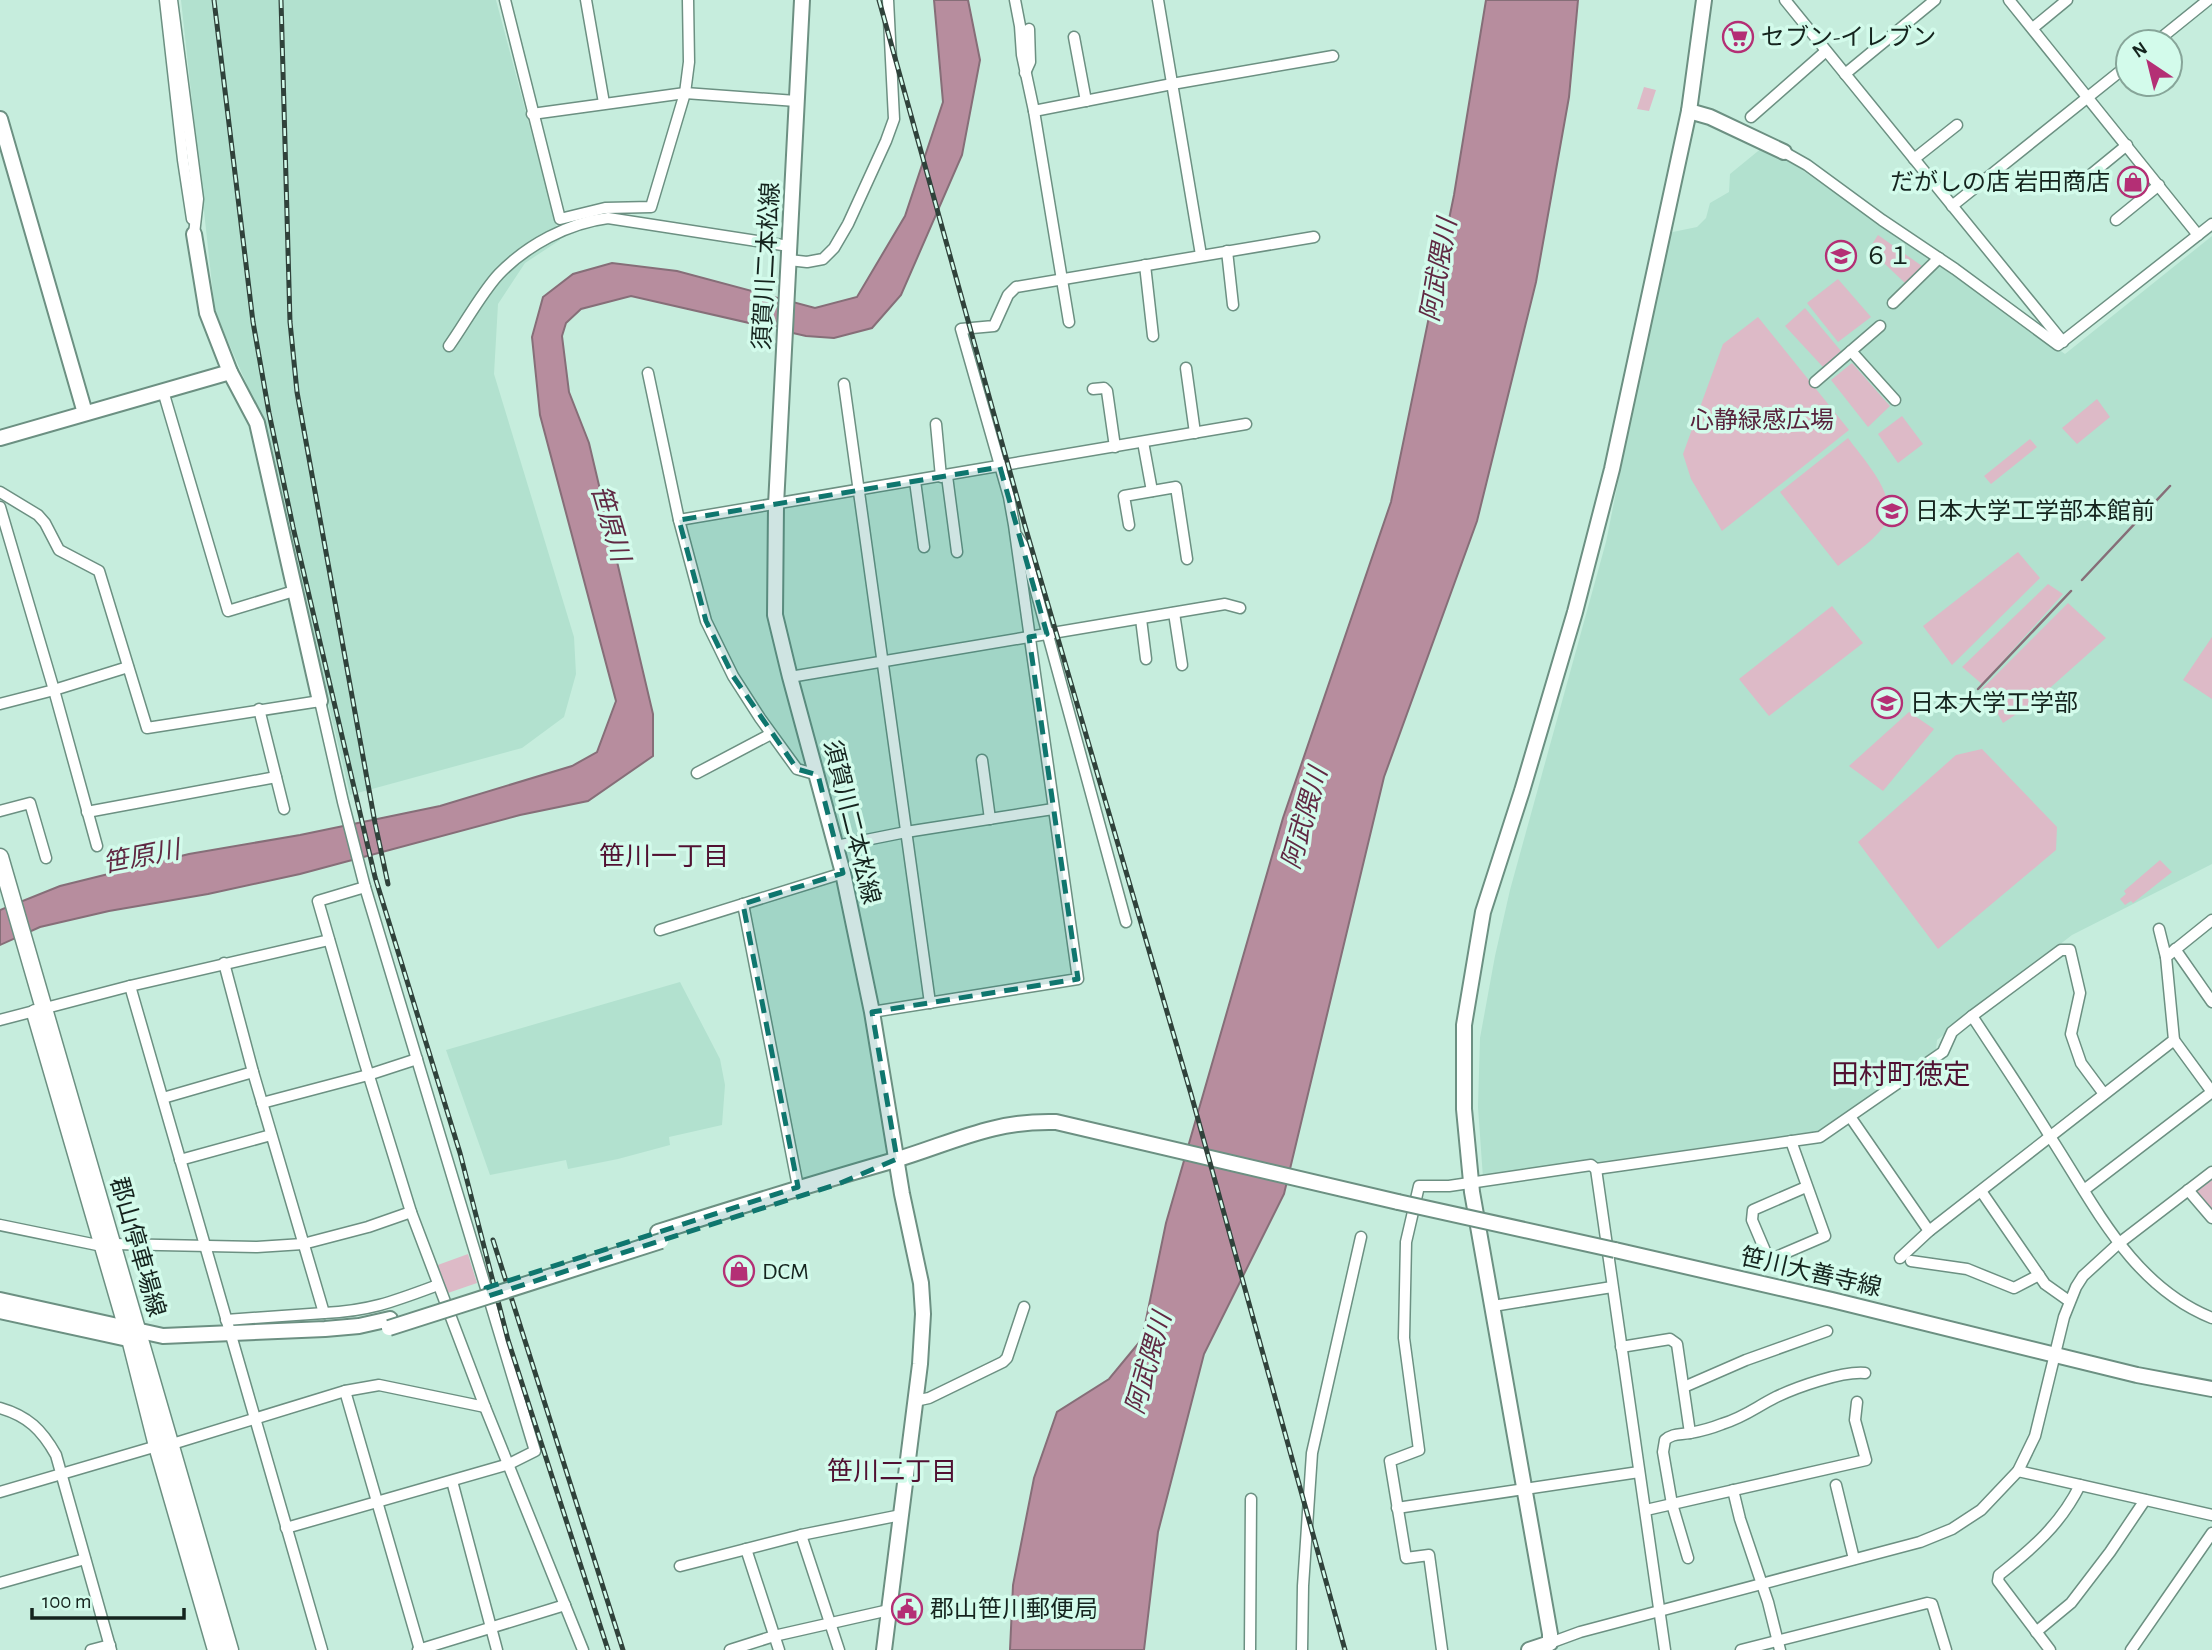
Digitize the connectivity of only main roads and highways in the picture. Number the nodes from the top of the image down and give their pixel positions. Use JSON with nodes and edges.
{"nodes":[{"id":1,"x":0,"y":858,"type":"edge"},
{"id":2,"x":3,"y":883,"type":"edge"},
{"id":3,"x":163,"y":1446,"type":"junction"},
{"id":4,"x":216,"y":1650,"type":"edge"},
{"id":5,"x":230,"y":1650,"type":"edge"}],
"edges":[{"from":1,"to":2,"type":"main road","name":"郡山停車場線"},
{"from":2,"to":3,"type":"main road","name":"郡山停車場線"},
{"from":3,"to":4,"type":"main road","name":"郡山停車場線"},
{"from":3,"to":5,"type":"main road","name":"郡山停車場線"}]}
